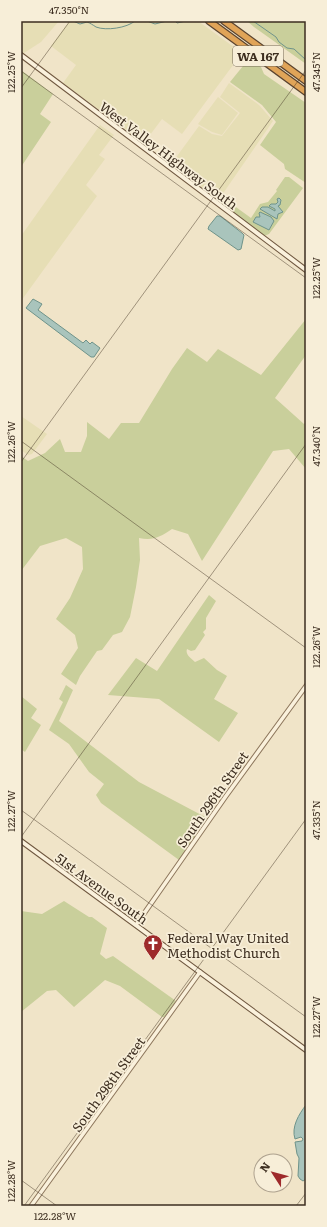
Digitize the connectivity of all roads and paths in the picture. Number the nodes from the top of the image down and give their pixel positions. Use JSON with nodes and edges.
{"nodes":[{"id":1,"x":209,"y":21,"type":"edge"},
{"id":2,"x":224,"y":21,"type":"edge"},
{"id":3,"x":21,"y":55,"type":"edge"},
{"id":4,"x":306,"y":81,"type":"edge"},
{"id":5,"x":306,"y":92,"type":"edge"},
{"id":6,"x":306,"y":270,"type":"edge"},
{"id":7,"x":306,"y":686,"type":"edge"},
{"id":8,"x":21,"y":841,"type":"edge"},
{"id":9,"x":136,"y":925,"type":"junction"},
{"id":10,"x":200,"y":972,"type":"junction"},
{"id":11,"x":306,"y":1050,"type":"edge"},
{"id":12,"x":31,"y":1206,"type":"edge"}],
"edges":[{"from":1,"to":5,"type":"highway","number":"WA 167"},
{"from":2,"to":4,"type":"highway","number":"WA 167"},
{"from":3,"to":6,"type":"main road","name":"West Valley Highway South"},
{"from":7,"to":9,"type":"street","name":"South 296th Street"},
{"from":8,"to":9,"type":"main road","name":"51st Avenue South"},
{"from":9,"to":10,"type":"main road","name":"51st Avenue South"},
{"from":10,"to":11,"type":"main road","name":"51st Avenue South"},
{"from":10,"to":12,"type":"street","name":"South 298th Street"}]}
